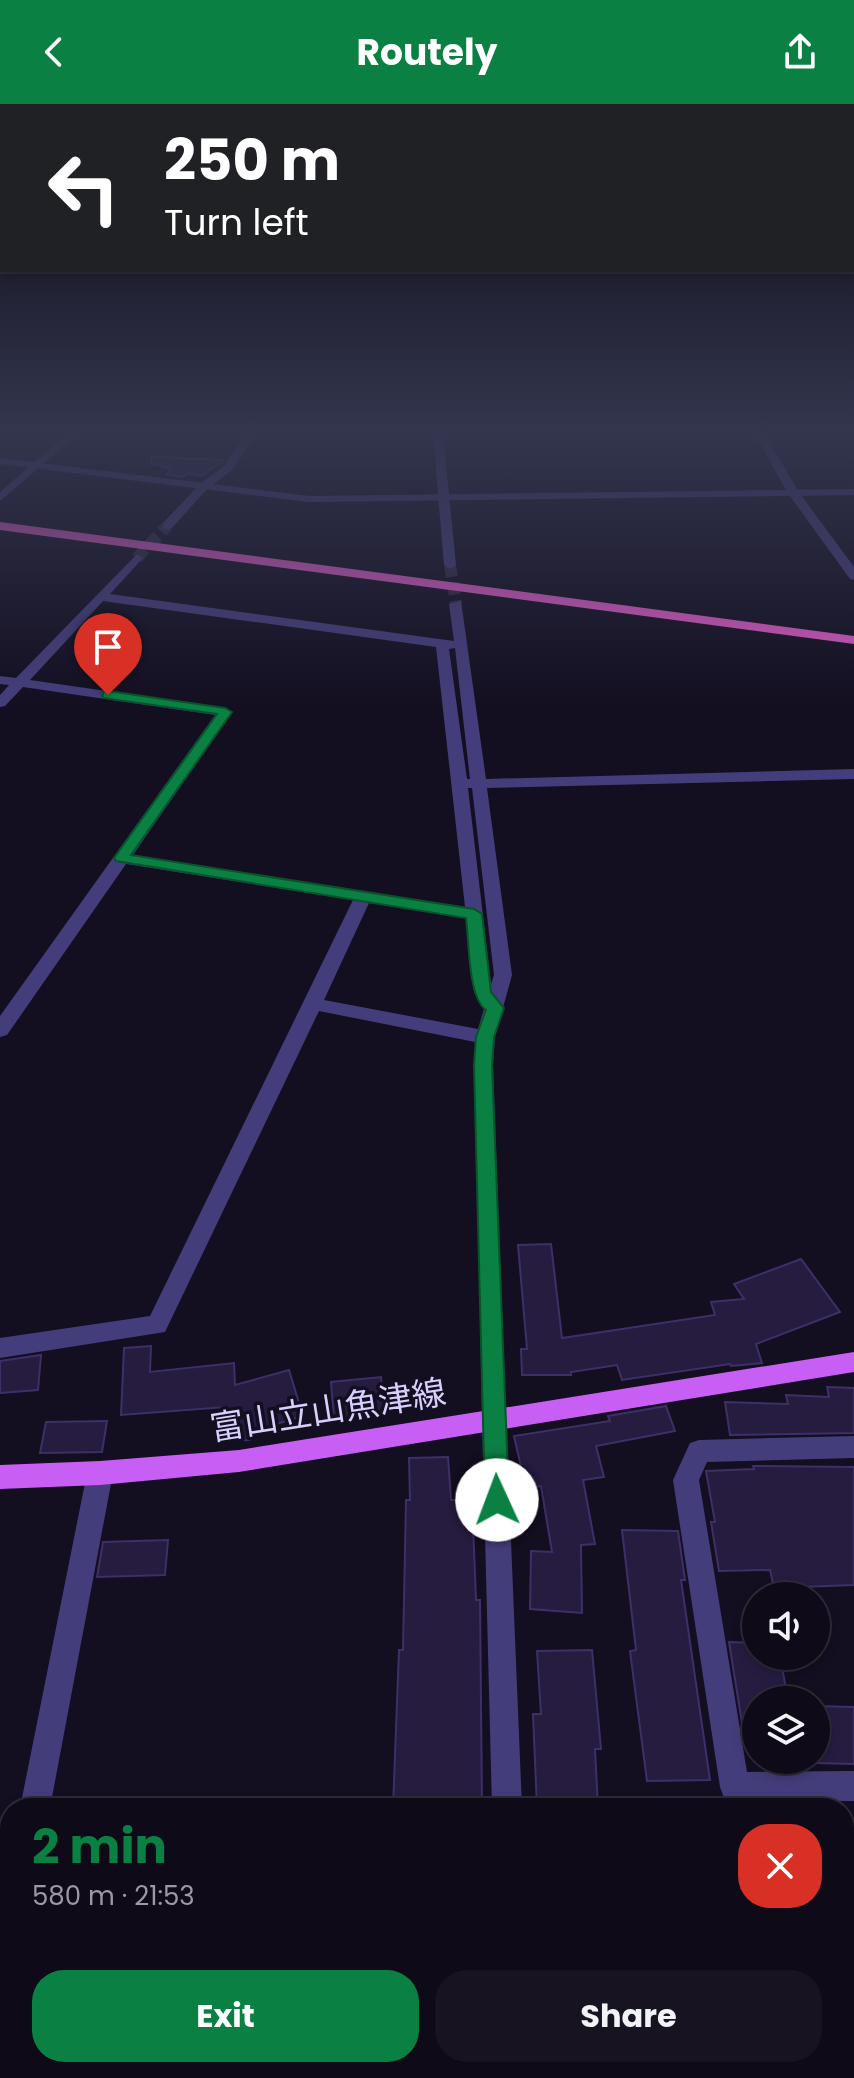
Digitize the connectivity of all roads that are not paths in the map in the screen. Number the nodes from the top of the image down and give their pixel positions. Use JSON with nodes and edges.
{"nodes":[{"id":1,"x":0,"y":526,"type":"edge"},
{"id":2,"x":68,"y":526,"type":"edge"},
{"id":3,"x":446,"y":526,"type":"edge"},
{"id":4,"x":818,"y":526,"type":"edge"},
{"id":5,"x":137,"y":558,"type":"tunnel mouth"},
{"id":6,"x":450,"y":565,"type":"tunnel mouth"},
{"id":7,"x":854,"y":576,"type":"edge"},
{"id":8,"x":100,"y":597,"type":"junction"},
{"id":9,"x":456,"y":604,"type":"tunnel mouth"},
{"id":10,"x":854,"y":631,"type":"edge"},
{"id":11,"x":854,"y":640,"type":"edge"},
{"id":12,"x":442,"y":644,"type":"junction"},
{"id":13,"x":460,"y":646,"type":"junction"},
{"id":14,"x":0,"y":680,"type":"edge"},
{"id":15,"x":19,"y":682,"type":"junction"},
{"id":16,"x":0,"y":703,"type":"edge"},
{"id":17,"x":854,"y":774,"type":"edge"},
{"id":18,"x":460,"y":784,"type":"junction"},
{"id":19,"x":478,"y":784,"type":"junction"},
{"id":20,"x":122,"y":858,"type":"junction"},
{"id":21,"x":362,"y":899,"type":"junction"},
{"id":22,"x":474,"y":914,"type":"junction"},
{"id":23,"x":313,"y":1004,"type":"junction"},
{"id":24,"x":495,"y":1008,"type":"junction"},
{"id":25,"x":0,"y":1030,"type":"edge"},
{"id":26,"x":485,"y":1037,"type":"junction"},
{"id":27,"x":0,"y":1348,"type":"edge"},
{"id":28,"x":854,"y":1362,"type":"edge"},
{"id":29,"x":494,"y":1419,"type":"junction"},
{"id":30,"x":854,"y":1447,"type":"edge"},
{"id":31,"x":100,"y":1473,"type":"junction"},
{"id":32,"x":0,"y":1477,"type":"edge"},
{"id":33,"x":854,"y":1786,"type":"edge"},
{"id":34,"x":37,"y":1798,"type":"edge"},
{"id":35,"x":507,"y":1798,"type":"edge"}],
"edges":[{"from":1,"to":11,"type":"highway"},
{"from":2,"to":10,"type":"highway"},
{"from":3,"to":6,"type":"street"},
{"from":4,"to":7,"type":"street"},
{"from":5,"to":8,"type":"street"},
{"from":8,"to":12,"type":"street"},
{"from":8,"to":15,"type":"street"},
{"from":9,"to":13,"type":"street"},
{"from":12,"to":13,"type":"street"},
{"from":12,"to":18,"type":"street"},
{"from":13,"to":19,"type":"street"},
{"from":14,"to":15,"type":"street"},
{"from":15,"to":16,"type":"street"},
{"from":15,"to":20,"type":"street"},
{"from":17,"to":19,"type":"street"},
{"from":18,"to":19,"type":"street"},
{"from":18,"to":22,"type":"street"},
{"from":19,"to":24,"type":"street"},
{"from":20,"to":21,"type":"street"},
{"from":20,"to":25,"type":"street"},
{"from":21,"to":22,"type":"street"},
{"from":21,"to":23,"type":"street"},
{"from":22,"to":24,"type":"street"},
{"from":23,"to":26,"type":"street"},
{"from":23,"to":27,"type":"street"},
{"from":24,"to":26,"type":"street"},
{"from":26,"to":29,"type":"street"},
{"from":28,"to":29,"type":"main road","name":"富山立山魚津線"},
{"from":29,"to":31,"type":"main road","name":"富山立山魚津線"},
{"from":29,"to":35,"type":"street"},
{"from":30,"to":33,"type":"street"},
{"from":31,"to":32,"type":"main road","name":"富山立山魚津線"},
{"from":31,"to":34,"type":"street"}]}
